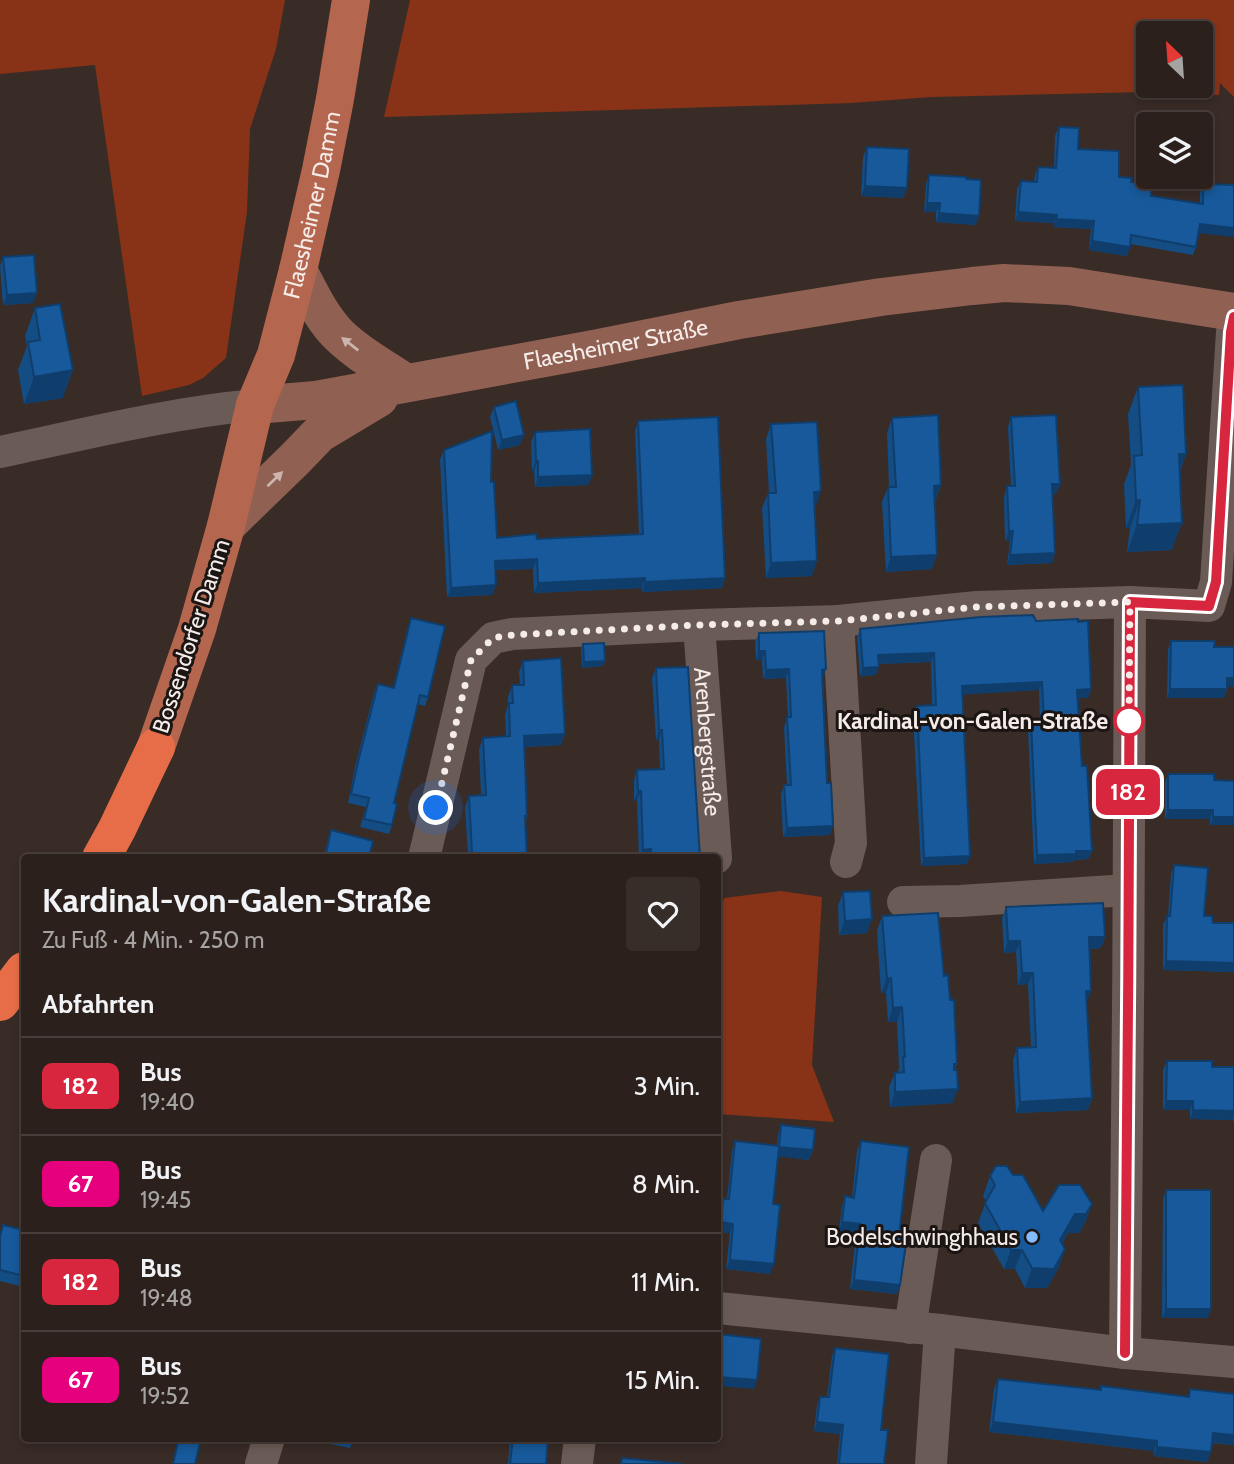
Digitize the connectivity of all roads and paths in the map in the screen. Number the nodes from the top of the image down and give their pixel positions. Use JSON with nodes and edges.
{"nodes":[{"id":1,"x":351,"y":0,"type":"edge"},
{"id":2,"x":298,"y":270,"type":"junction"},
{"id":3,"x":1234,"y":312,"type":"edge"},
{"id":4,"x":1234,"y":317,"type":"edge"},
{"id":5,"x":405,"y":383,"type":"junction"},
{"id":6,"x":255,"y":405,"type":"junction"},
{"id":7,"x":0,"y":452,"type":"edge"},
{"id":8,"x":226,"y":526,"type":"junction"},
{"id":9,"x":1130,"y":602,"type":"junction"},
{"id":10,"x":1222,"y":611,"type":"edge"},
{"id":11,"x":838,"y":621,"type":"junction"},
{"id":12,"x":699,"y":625,"type":"junction"},
{"id":13,"x":156,"y":747,"type":"joint"},
{"id":14,"x":103,"y":854,"type":"edge"},
{"id":15,"x":425,"y":854,"type":"edge"},
{"id":16,"x":716,"y":854,"type":"edge"},
{"id":17,"x":846,"y":862,"type":"dead end"},
{"id":18,"x":1128,"y":890,"type":"junction"},
{"id":19,"x":903,"y":902,"type":"dead end"},
{"id":20,"x":21,"y":975,"type":"edge"},
{"id":21,"x":0,"y":1002,"type":"edge"},
{"id":22,"x":936,"y":1160,"type":"dead end"},
{"id":23,"x":721,"y":1308,"type":"edge"},
{"id":24,"x":925,"y":1329,"type":"junction"},
{"id":25,"x":1125,"y":1353,"type":"junction"},
{"id":26,"x":1234,"y":1362,"type":"edge"},
{"id":27,"x":268,"y":1442,"type":"edge"},
{"id":28,"x":580,"y":1442,"type":"edge"},
{"id":29,"x":261,"y":1464,"type":"edge"},
{"id":30,"x":577,"y":1464,"type":"edge"},
{"id":31,"x":932,"y":1464,"type":"edge"}],
"edges":[{"from":1,"to":2,"type":"main road","name":"Flaesheimer Damm"},
{"from":5,"to":2,"type":"main road","one_way":true},
{"from":2,"to":6,"type":"main road","name":"Flaesheimer Damm"},
{"from":3,"to":5,"type":"main road","name":"Flaesheimer Straße"},
{"from":4,"to":10,"type":"street"},
{"from":5,"to":6,"type":"main road","name":"Flaesheimer Straße"},
{"from":8,"to":5,"type":"main road","one_way":true},
{"from":6,"to":7,"type":"street","name":"Flaesheimer Straße"},
{"from":6,"to":8,"type":"main road","name":"Bossendorfer Damm"},
{"from":8,"to":13,"type":"main road","name":"Bossendorfer Damm"},
{"from":9,"to":10,"type":"street"},
{"from":9,"to":11,"type":"street"},
{"from":9,"to":18,"type":"street"},
{"from":11,"to":12,"type":"street"},
{"from":11,"to":17,"type":"street"},
{"from":12,"to":15,"type":"street"},
{"from":12,"to":16,"type":"street","name":"Arenbergstraße"},
{"from":13,"to":14,"type":"highway","name":"Bossendorfer Damm"},
{"from":18,"to":19,"type":"street"},
{"from":18,"to":25,"type":"street"},
{"from":20,"to":21,"type":"highway"},
{"from":22,"to":24,"type":"street"},
{"from":23,"to":24,"type":"street"},
{"from":24,"to":25,"type":"street"},
{"from":24,"to":31,"type":"street"},
{"from":25,"to":26,"type":"street"},
{"from":27,"to":29,"type":"street"},
{"from":28,"to":30,"type":"street"}]}
